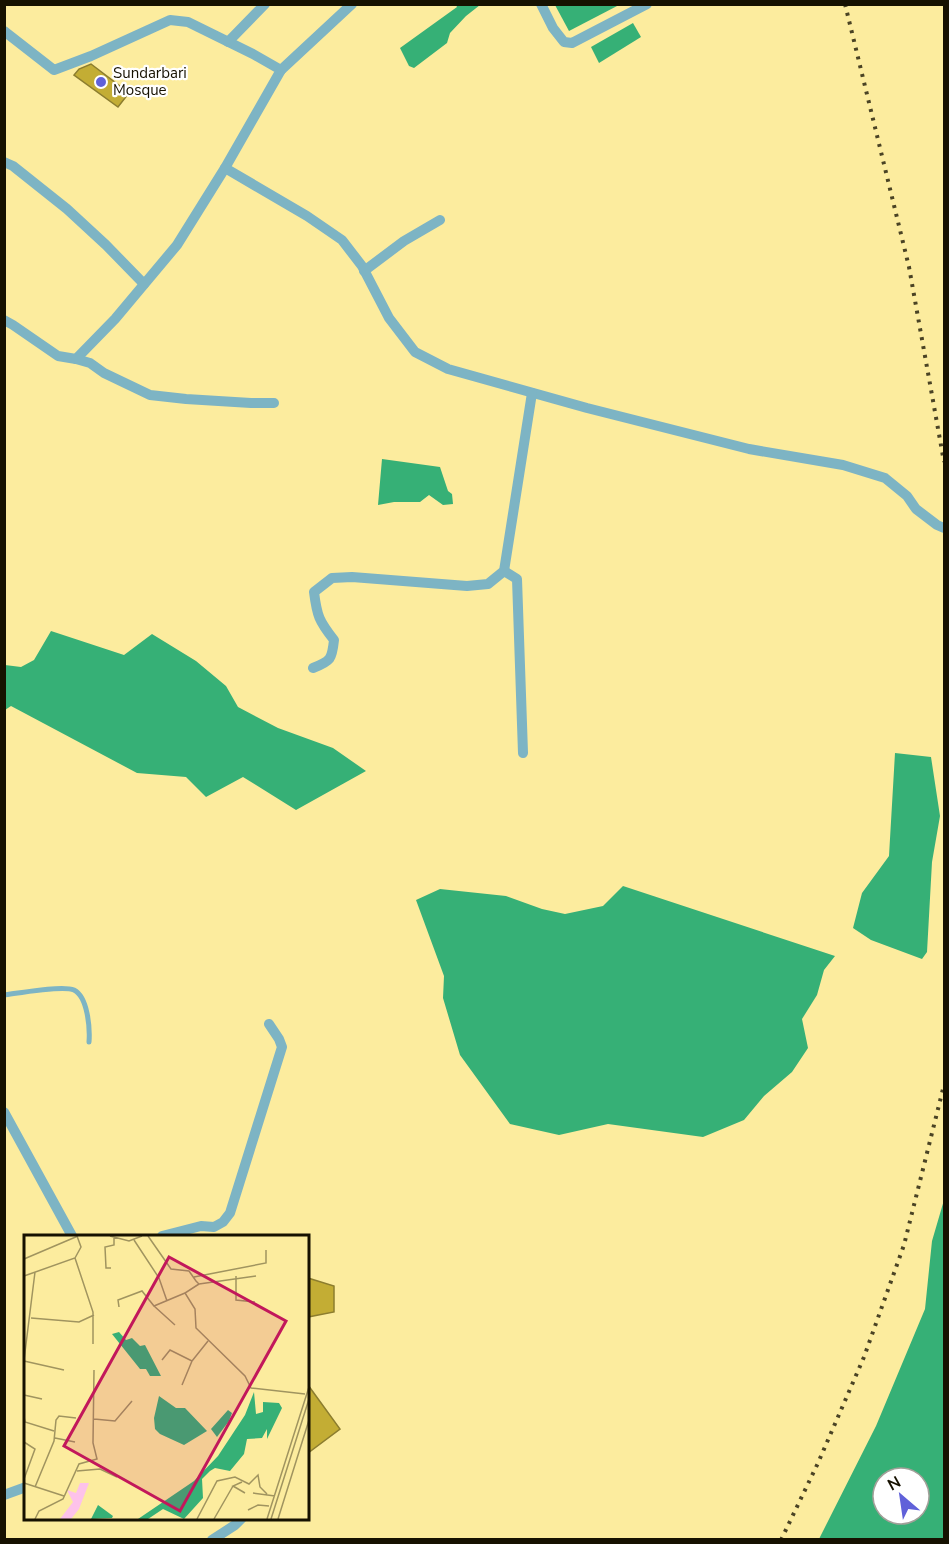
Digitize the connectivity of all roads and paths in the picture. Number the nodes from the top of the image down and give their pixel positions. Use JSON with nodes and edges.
{"nodes":[{"id":1,"x":265,"y":4,"type":"edge"},
{"id":2,"x":352,"y":4,"type":"edge"},
{"id":3,"x":541,"y":4,"type":"edge"},
{"id":4,"x":647,"y":4,"type":"edge"},
{"id":5,"x":4,"y":31,"type":"edge"},
{"id":6,"x":228,"y":42,"type":"junction"},
{"id":7,"x":281,"y":70,"type":"junction"},
{"id":8,"x":4,"y":162,"type":"edge"},
{"id":9,"x":225,"y":168,"type":"junction"},
{"id":10,"x":440,"y":220,"type":"dead end"},
{"id":11,"x":364,"y":271,"type":"junction"},
{"id":12,"x":144,"y":284,"type":"junction"},
{"id":13,"x":4,"y":320,"type":"edge"},
{"id":14,"x":76,"y":359,"type":"junction"},
{"id":15,"x":532,"y":393,"type":"junction"},
{"id":16,"x":274,"y":402,"type":"dead end"},
{"id":17,"x":945,"y":528,"type":"edge"},
{"id":18,"x":504,"y":571,"type":"junction"},
{"id":19,"x":312,"y":668,"type":"dead end"},
{"id":20,"x":523,"y":753,"type":"dead end"},
{"id":21,"x":4,"y":995,"type":"edge"},
{"id":22,"x":269,"y":1024,"type":"dead end"},
{"id":23,"x":89,"y":1042,"type":"dead end"},
{"id":24,"x":4,"y":1112,"type":"edge"},
{"id":25,"x":71,"y":1235,"type":"edge"},
{"id":26,"x":166,"y":1235,"type":"edge"},
{"id":27,"x":24,"y":1488,"type":"edge"},
{"id":28,"x":4,"y":1496,"type":"edge"},
{"id":29,"x":240,"y":1520,"type":"edge"},
{"id":30,"x":212,"y":1539,"type":"edge"}],
"edges":[{"from":1,"to":6,"type":"street"},
{"from":2,"to":7,"type":"street"},
{"from":3,"to":4,"type":"street"},
{"from":5,"to":6,"type":"street"},
{"from":6,"to":7,"type":"street"},
{"from":7,"to":9,"type":"street"},
{"from":8,"to":12,"type":"street"},
{"from":9,"to":11,"type":"street"},
{"from":9,"to":12,"type":"street"},
{"from":10,"to":11,"type":"street"},
{"from":11,"to":15,"type":"street"},
{"from":12,"to":14,"type":"street"},
{"from":13,"to":14,"type":"street"},
{"from":14,"to":16,"type":"street"},
{"from":15,"to":17,"type":"street"},
{"from":15,"to":18,"type":"street"},
{"from":18,"to":19,"type":"street"},
{"from":18,"to":20,"type":"street"},
{"from":21,"to":23,"type":"lane"},
{"from":22,"to":26,"type":"street"},
{"from":24,"to":25,"type":"street"},
{"from":27,"to":28,"type":"street"},
{"from":29,"to":30,"type":"street"}]}
